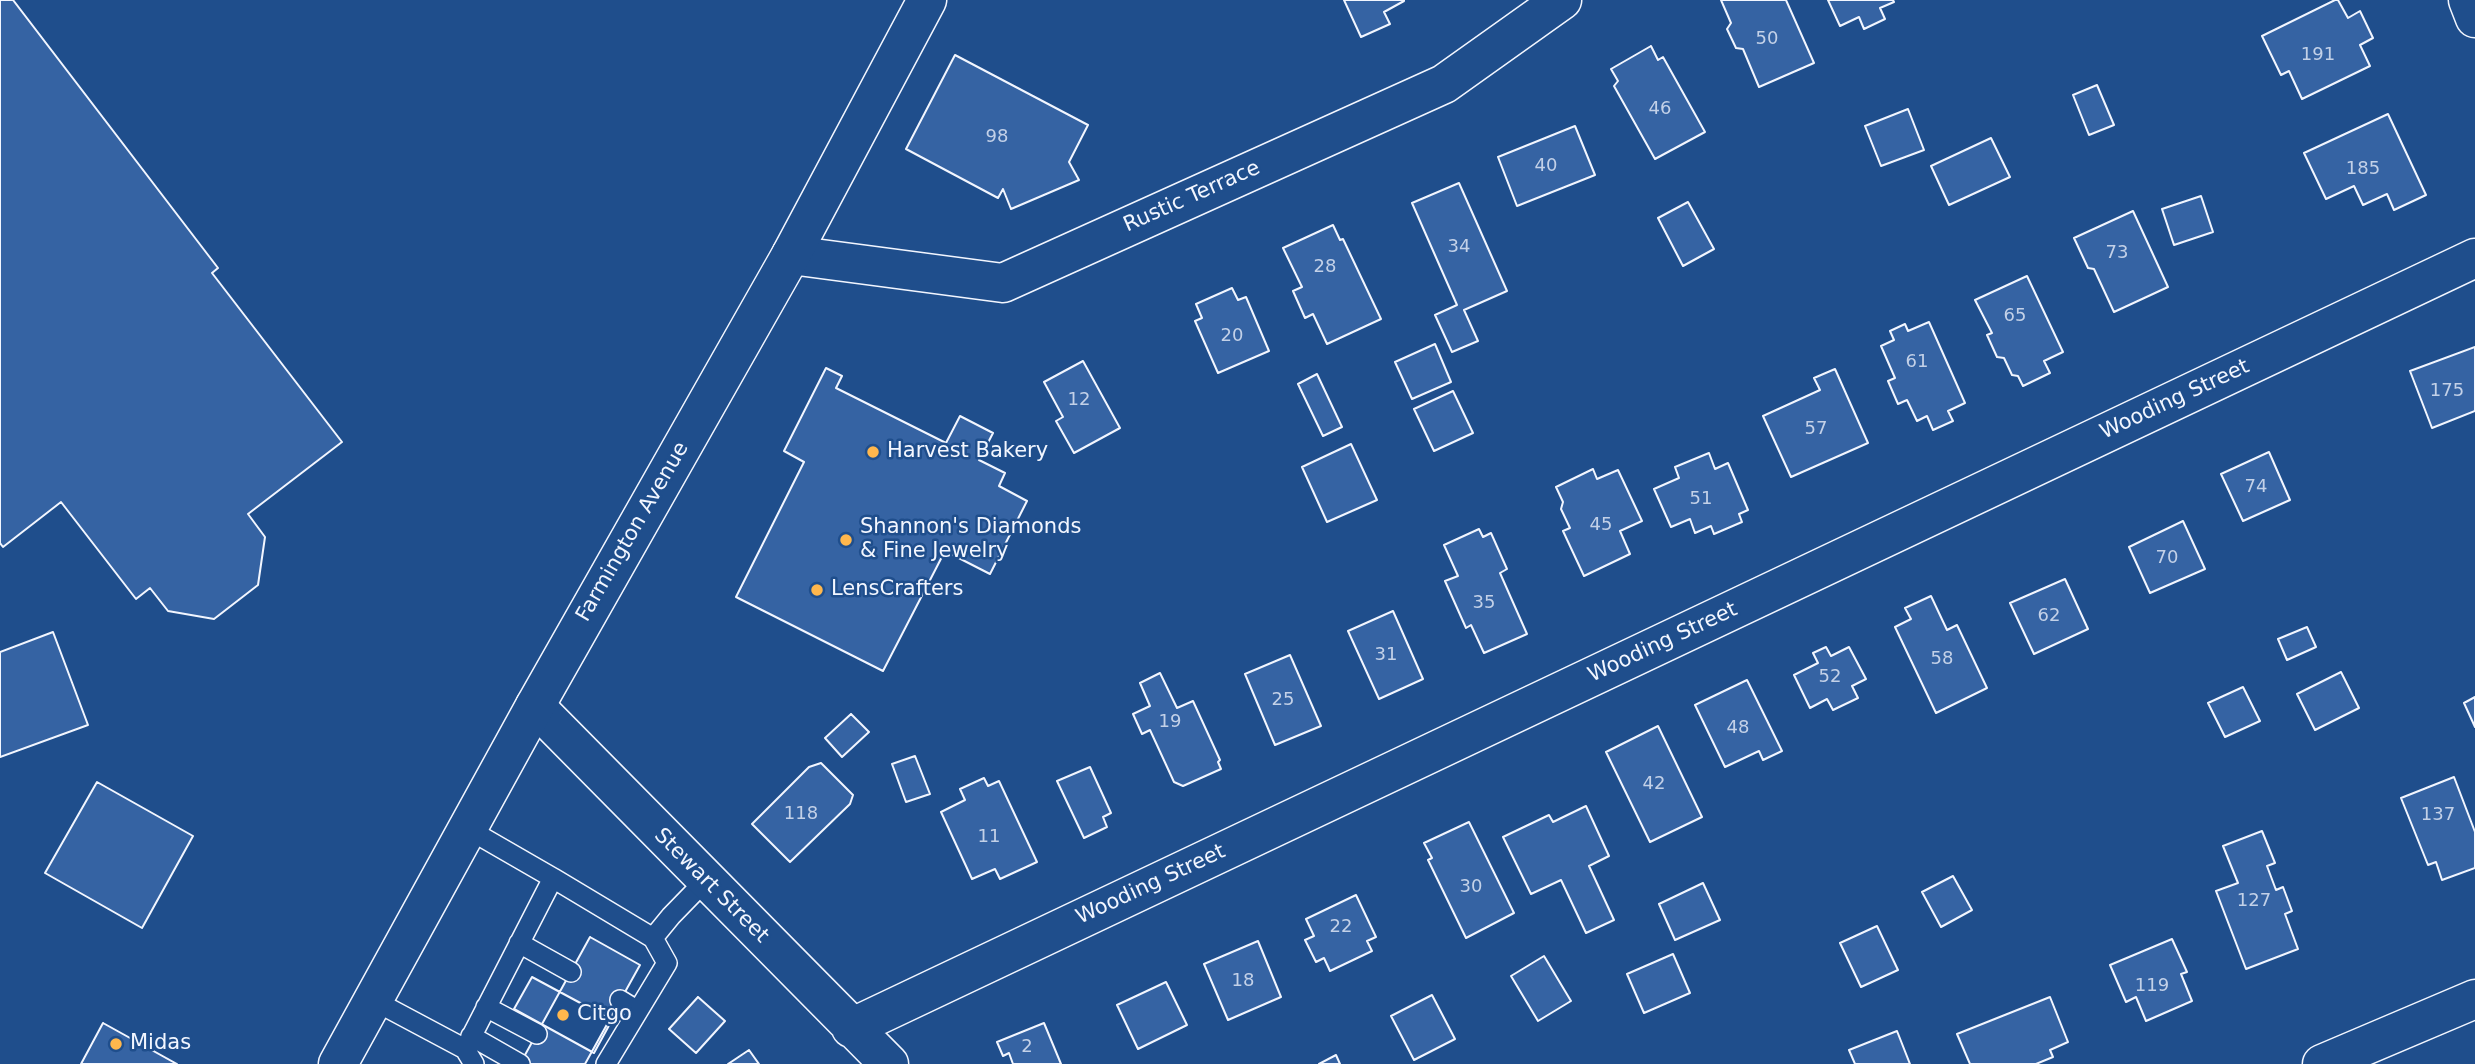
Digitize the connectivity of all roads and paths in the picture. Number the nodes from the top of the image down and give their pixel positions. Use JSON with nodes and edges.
{"nodes":[{"id":1,"x":928,"y":0,"type":"edge"},
{"id":2,"x":1562,"y":0,"type":"edge"},
{"id":3,"x":2468,"y":0,"type":"edge"},
{"id":4,"x":2475,"y":18,"type":"edge"},
{"id":5,"x":790,"y":255,"type":"junction"},
{"id":6,"x":2475,"y":258,"type":"edge"},
{"id":7,"x":535,"y":706,"type":"junction"},
{"id":8,"x":468,"y":829,"type":"junction"},
{"id":9,"x":552,"y":878,"type":"junction"},
{"id":10,"x":706,"y":880,"type":"junction"},
{"id":11,"x":653,"y":938,"type":"junction"},
{"id":12,"x":519,"y":943,"type":"junction"},
{"id":13,"x":571,"y":972,"type":"dead end"},
{"id":14,"x":2475,"y":999,"type":"edge"},
{"id":15,"x":373,"y":1000,"type":"junction"},
{"id":16,"x":620,"y":1000,"type":"dead end"},
{"id":17,"x":486,"y":1007,"type":"junction"},
{"id":18,"x":638,"y":1011,"type":"junction"},
{"id":19,"x":851,"y":1028,"type":"junction"},
{"id":20,"x":537,"y":1034,"type":"dead end"},
{"id":21,"x":470,"y":1050,"type":"edge"},
{"id":22,"x":595,"y":1063,"type":"edge"},
{"id":23,"x":338,"y":1064,"type":"edge"},
{"id":24,"x":520,"y":1064,"type":"edge"},
{"id":25,"x":889,"y":1064,"type":"edge"},
{"id":26,"x":2322,"y":1064,"type":"edge"}],
"edges":[{"from":1,"to":5,"type":"main road","name":"Farmington Avenue"},
{"from":2,"to":5,"type":"main road","name":"Rustic Terrace"},
{"from":3,"to":4,"type":"main road"},
{"from":5,"to":7,"type":"main road","name":"Farmington Avenue"},
{"from":6,"to":19,"type":"main road","name":"Wooding Street"},
{"from":7,"to":8,"type":"main road","name":"Farmington Avenue"},
{"from":7,"to":10,"type":"main road","name":"Stewart Street"},
{"from":8,"to":9,"type":"lane"},
{"from":8,"to":15,"type":"main road","name":"Farmington Avenue"},
{"from":9,"to":11,"type":"lane"},
{"from":9,"to":12,"type":"lane"},
{"from":10,"to":11,"type":"lane"},
{"from":10,"to":19,"type":"main road","name":"Stewart Street"},
{"from":11,"to":18,"type":"lane"},
{"from":12,"to":13,"type":"lane"},
{"from":12,"to":17,"type":"lane"},
{"from":14,"to":26,"type":"main road"},
{"from":15,"to":21,"type":"lane"},
{"from":15,"to":23,"type":"main road","name":"Farmington Avenue"},
{"from":16,"to":18,"type":"lane"},
{"from":17,"to":20,"type":"lane"},
{"from":17,"to":21,"type":"lane"},
{"from":18,"to":22,"type":"lane"},
{"from":19,"to":25,"type":"main road","name":"Stewart Street"},
{"from":21,"to":24,"type":"lane"}]}
